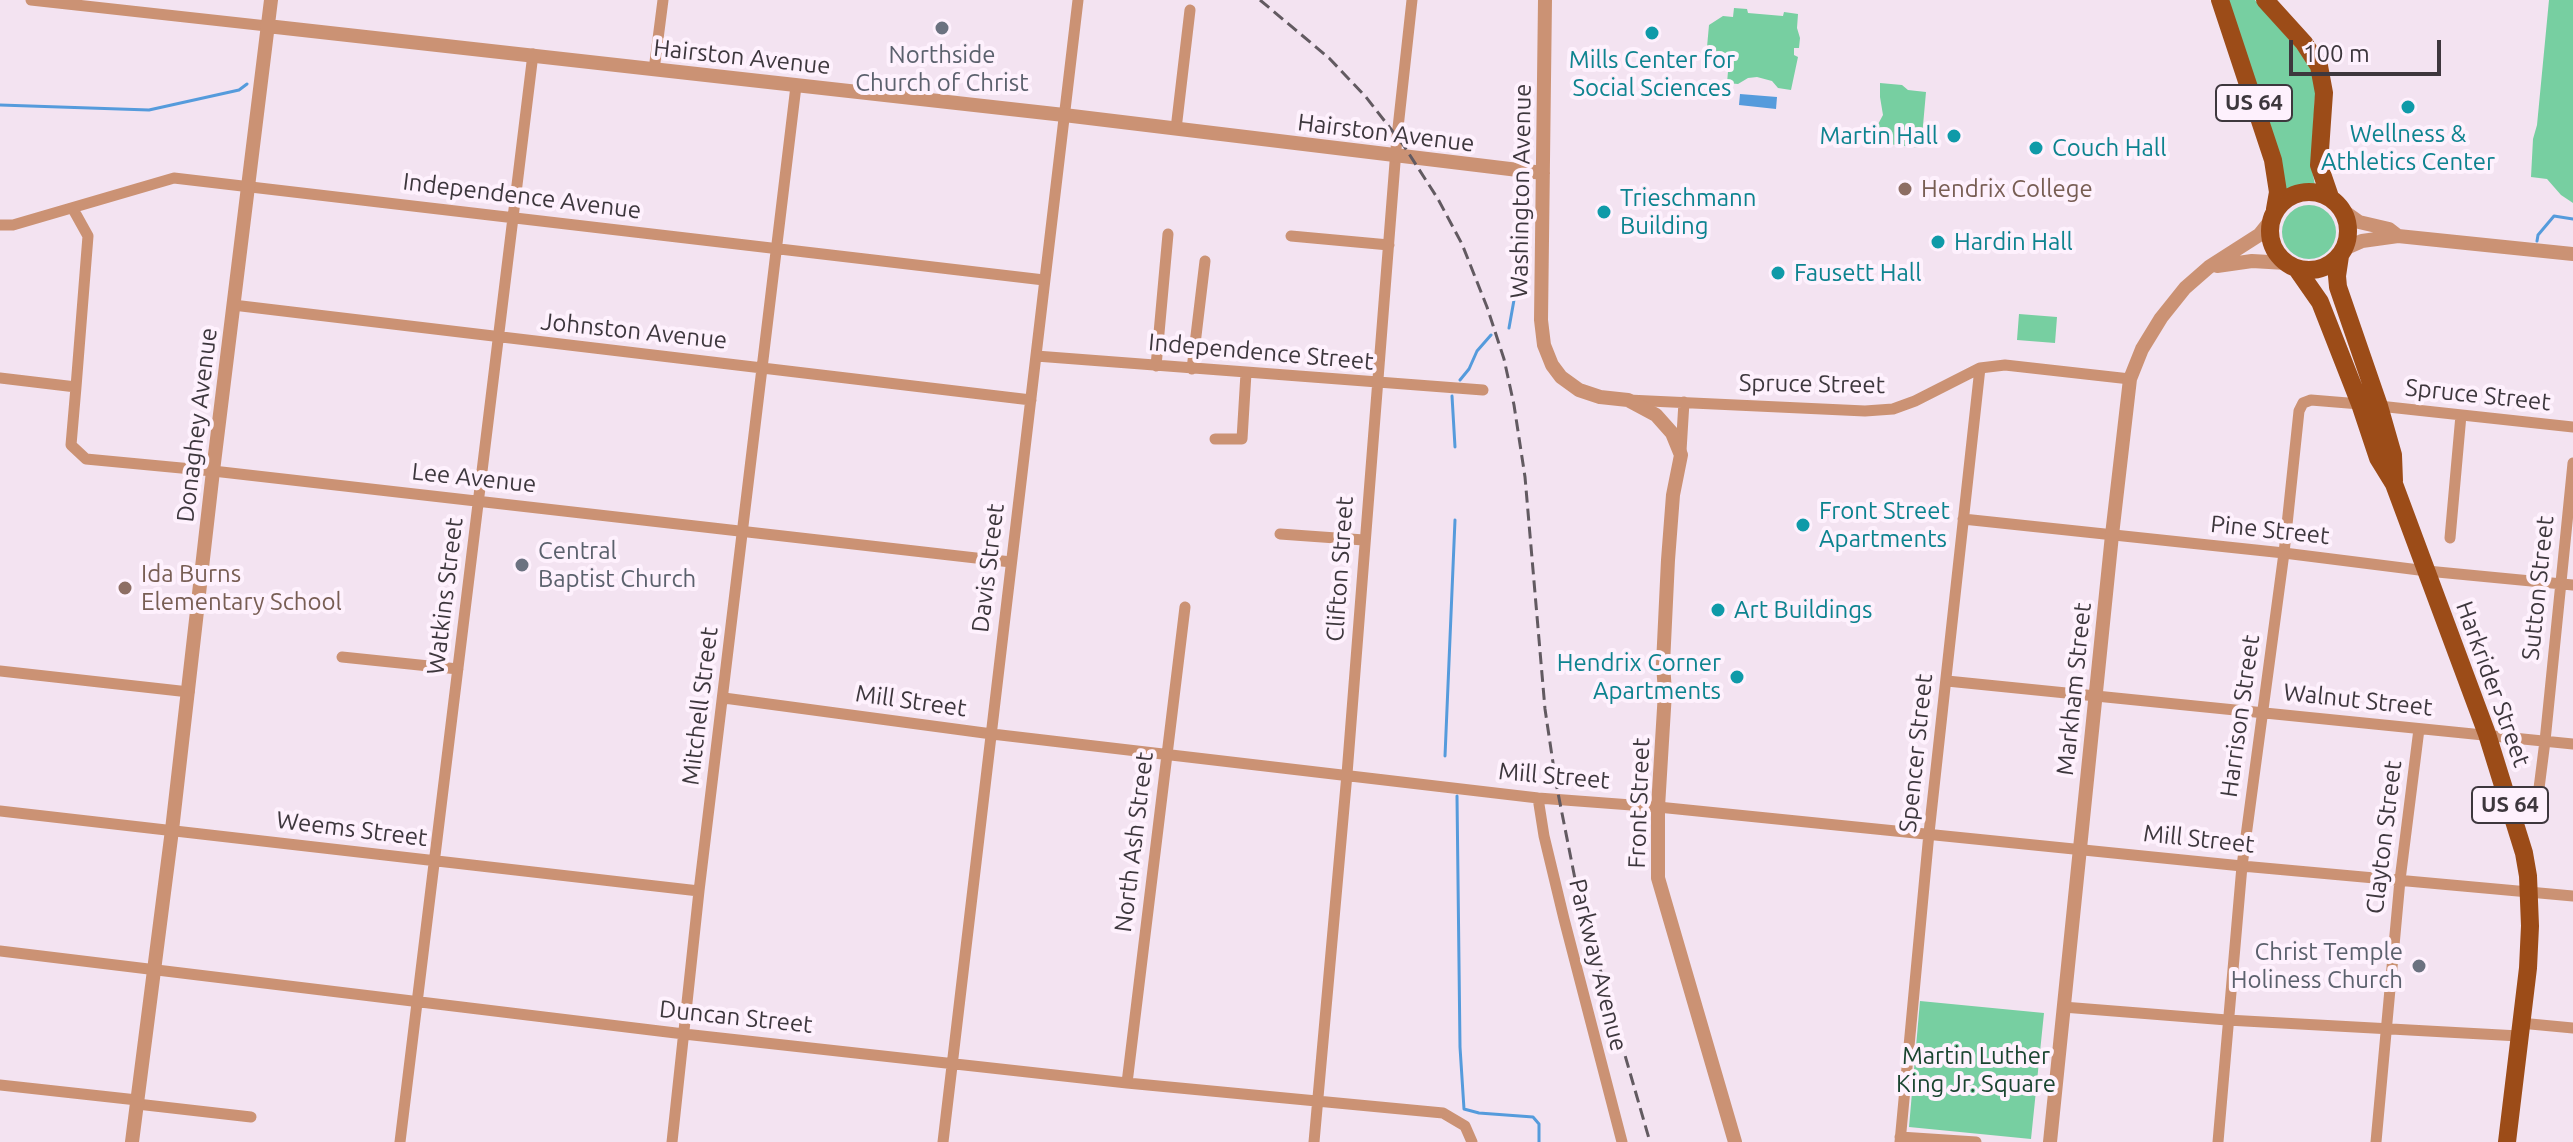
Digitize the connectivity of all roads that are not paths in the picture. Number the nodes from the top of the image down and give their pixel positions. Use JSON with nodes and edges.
{"nodes":[{"id":1,"x":31,"y":0,"type":"edge"},
{"id":2,"x":271,"y":0,"type":"edge"},
{"id":3,"x":663,"y":0,"type":"edge"},
{"id":4,"x":1078,"y":0,"type":"edge"},
{"id":5,"x":1412,"y":0,"type":"edge"},
{"id":6,"x":1545,"y":0,"type":"edge"},
{"id":7,"x":2220,"y":0,"type":"edge"},
{"id":8,"x":2265,"y":0,"type":"edge"},
{"id":9,"x":1190,"y":10,"type":"dead end"},
{"id":10,"x":267,"y":26,"type":"junction"},
{"id":11,"x":533,"y":54,"type":"junction"},
{"id":12,"x":654,"y":70,"type":"junction"},
{"id":13,"x":796,"y":86,"type":"junction"},
{"id":14,"x":1064,"y":115,"type":"junction"},
{"id":15,"x":1176,"y":129,"type":"junction"},
{"id":16,"x":1397,"y":157,"type":"junction"},
{"id":17,"x":1543,"y":173,"type":"junction"},
{"id":18,"x":249,"y":186,"type":"junction"},
{"id":19,"x":2336,"y":204,"type":"junction"},
{"id":20,"x":73,"y":209,"type":"junction"},
{"id":21,"x":2273,"y":214,"type":"junction"},
{"id":22,"x":512,"y":218,"type":"junction"},
{"id":23,"x":0,"y":225,"type":"edge"},
{"id":24,"x":1168,"y":234,"type":"dead end"},
{"id":25,"x":1291,"y":236,"type":"dead end"},
{"id":26,"x":2398,"y":236,"type":"junction"},
{"id":27,"x":1389,"y":245,"type":"junction"},
{"id":28,"x":778,"y":248,"type":"junction"},
{"id":29,"x":2343,"y":252,"type":"junction"},
{"id":30,"x":2573,"y":254,"type":"edge"},
{"id":31,"x":1205,"y":261,"type":"dead end"},
{"id":32,"x":2292,"y":266,"type":"junction"},
{"id":33,"x":2209,"y":267,"type":"junction"},
{"id":34,"x":1044,"y":280,"type":"junction"},
{"id":35,"x":233,"y":305,"type":"junction"},
{"id":36,"x":498,"y":338,"type":"junction"},
{"id":37,"x":1036,"y":356,"type":"junction"},
{"id":38,"x":1156,"y":366,"type":"junction"},
{"id":39,"x":764,"y":368,"type":"junction"},
{"id":40,"x":1980,"y":368,"type":"junction"},
{"id":41,"x":1192,"y":369,"type":"junction"},
{"id":42,"x":1246,"y":373,"type":"junction"},
{"id":43,"x":0,"y":378,"type":"edge"},
{"id":44,"x":2130,"y":379,"type":"junction"},
{"id":45,"x":1378,"y":384,"type":"junction"},
{"id":46,"x":76,"y":387,"type":"junction"},
{"id":47,"x":1483,"y":390,"type":"dead end"},
{"id":48,"x":1031,"y":400,"type":"junction"},
{"id":49,"x":1628,"y":400,"type":"junction"},
{"id":50,"x":1684,"y":402,"type":"junction"},
{"id":51,"x":2360,"y":404,"type":"junction"},
{"id":52,"x":2379,"y":406,"type":"junction"},
{"id":53,"x":2461,"y":415,"type":"junction"},
{"id":54,"x":2573,"y":427,"type":"edge"},
{"id":55,"x":1215,"y":439,"type":"dead end"},
{"id":56,"x":1681,"y":455,"type":"junction"},
{"id":57,"x":2573,"y":463,"type":"edge"},
{"id":58,"x":213,"y":471,"type":"junction"},
{"id":59,"x":2394,"y":484,"type":"junction"},
{"id":60,"x":479,"y":501,"type":"junction"},
{"id":61,"x":1963,"y":519,"type":"junction"},
{"id":62,"x":744,"y":530,"type":"junction"},
{"id":63,"x":1280,"y":534,"type":"dead end"},
{"id":64,"x":2112,"y":535,"type":"junction"},
{"id":65,"x":2450,"y":538,"type":"dead end"},
{"id":66,"x":1364,"y":540,"type":"junction"},
{"id":67,"x":2284,"y":553,"type":"junction"},
{"id":68,"x":1011,"y":562,"type":"junction"},
{"id":69,"x":2427,"y":571,"type":"junction"},
{"id":70,"x":2559,"y":583,"type":"junction"},
{"id":71,"x":2573,"y":585,"type":"edge"},
{"id":72,"x":1185,"y":607,"type":"dead end"},
{"id":73,"x":342,"y":657,"type":"dead end"},
{"id":74,"x":458,"y":669,"type":"junction"},
{"id":75,"x":0,"y":671,"type":"edge"},
{"id":76,"x":1947,"y":681,"type":"junction"},
{"id":77,"x":189,"y":692,"type":"junction"},
{"id":78,"x":2096,"y":696,"type":"junction"},
{"id":79,"x":724,"y":698,"type":"junction"},
{"id":80,"x":2263,"y":713,"type":"junction"},
{"id":81,"x":2419,"y":729,"type":"junction"},
{"id":82,"x":992,"y":734,"type":"junction"},
{"id":83,"x":2487,"y":734,"type":"junction"},
{"id":84,"x":2545,"y":741,"type":"junction"},
{"id":85,"x":2573,"y":744,"type":"edge"},
{"id":86,"x":1166,"y":755,"type":"junction"},
{"id":87,"x":1347,"y":774,"type":"junction"},
{"id":88,"x":1538,"y":798,"type":"junction"},
{"id":89,"x":1658,"y":807,"type":"junction"},
{"id":90,"x":0,"y":811,"type":"edge"},
{"id":91,"x":2536,"y":812,"type":"dead end"},
{"id":92,"x":172,"y":830,"type":"junction"},
{"id":93,"x":1929,"y":833,"type":"junction"},
{"id":94,"x":2079,"y":850,"type":"junction"},
{"id":95,"x":435,"y":861,"type":"junction"},
{"id":96,"x":2242,"y":866,"type":"junction"},
{"id":97,"x":2400,"y":880,"type":"junction"},
{"id":98,"x":699,"y":891,"type":"junction"},
{"id":99,"x":2528,"y":892,"type":"junction"},
{"id":100,"x":2573,"y":896,"type":"edge"},
{"id":101,"x":0,"y":951,"type":"edge"},
{"id":102,"x":155,"y":969,"type":"junction"},
{"id":103,"x":416,"y":1001,"type":"junction"},
{"id":104,"x":2063,"y":1007,"type":"junction"},
{"id":105,"x":2227,"y":1020,"type":"junction"},
{"id":106,"x":2573,"y":1028,"type":"edge"},
{"id":107,"x":2385,"y":1029,"type":"junction"},
{"id":108,"x":2520,"y":1029,"type":"junction"},
{"id":109,"x":684,"y":1034,"type":"junction"},
{"id":110,"x":953,"y":1063,"type":"junction"},
{"id":111,"x":1127,"y":1083,"type":"junction"},
{"id":112,"x":0,"y":1085,"type":"edge"},
{"id":113,"x":137,"y":1102,"type":"junction"},
{"id":114,"x":1316,"y":1102,"type":"junction"},
{"id":115,"x":251,"y":1117,"type":"dead end"},
{"id":116,"x":1900,"y":1139,"type":"edge"},
{"id":117,"x":132,"y":1142,"type":"edge"},
{"id":118,"x":400,"y":1142,"type":"edge"},
{"id":119,"x":672,"y":1142,"type":"edge"},
{"id":120,"x":943,"y":1142,"type":"edge"},
{"id":121,"x":1314,"y":1142,"type":"edge"},
{"id":122,"x":1472,"y":1142,"type":"edge"},
{"id":123,"x":1622,"y":1142,"type":"edge"},
{"id":124,"x":1735,"y":1142,"type":"edge"},
{"id":125,"x":1976,"y":1142,"type":"edge"},
{"id":126,"x":2050,"y":1142,"type":"edge"},
{"id":127,"x":2218,"y":1142,"type":"edge"},
{"id":128,"x":2376,"y":1142,"type":"edge"},
{"id":129,"x":2507,"y":1142,"type":"edge"}],
"edges":[{"from":1,"to":10,"type":"street","name":"Hairston Avenue"},
{"from":2,"to":10,"type":"street","name":"Donaghey Avenue"},
{"from":3,"to":12,"type":"street"},
{"from":4,"to":14,"type":"street","name":"Davis Street"},
{"from":5,"to":16,"type":"street","name":"Clifton Street"},
{"from":6,"to":17,"type":"street","name":"Washington Avenue"},
{"from":7,"to":21,"type":"main road","number":"US 64"},
{"from":8,"to":19,"type":"main road","number":"US 64"},
{"from":9,"to":15,"type":"street"},
{"from":10,"to":11,"type":"street","name":"Hairston Avenue"},
{"from":10,"to":18,"type":"street","name":"Donaghey Avenue"},
{"from":11,"to":12,"type":"street","name":"Hairston Avenue"},
{"from":11,"to":22,"type":"street","name":"Watkins Street"},
{"from":12,"to":13,"type":"street","name":"Hairston Avenue"},
{"from":13,"to":14,"type":"street","name":"Hairston Avenue"},
{"from":13,"to":28,"type":"street","name":"Mitchell Street"},
{"from":14,"to":15,"type":"street","name":"Hairston Avenue"},
{"from":14,"to":34,"type":"street","name":"Davis Street"},
{"from":15,"to":16,"type":"street","name":"Hairston Avenue"},
{"from":16,"to":17,"type":"street","name":"Hairston Avenue"},
{"from":16,"to":27,"type":"street","name":"Clifton Street"},
{"from":17,"to":49,"type":"street","name":"Washington Avenue"},
{"from":18,"to":20,"type":"street","name":"Independence Avenue"},
{"from":18,"to":22,"type":"street","name":"Independence Avenue"},
{"from":18,"to":35,"type":"street","name":"Donaghey Avenue"},
{"from":19,"to":21,"type":"main road"},
{"from":19,"to":26,"type":"street"},
{"from":19,"to":29,"type":"main road"},
{"from":20,"to":23,"type":"street","name":"Independence Avenue"},
{"from":20,"to":46,"type":"street"},
{"from":21,"to":32,"type":"main road"},
{"from":21,"to":33,"type":"street","name":"Markham Street"},
{"from":22,"to":28,"type":"street","name":"Independence Avenue"},
{"from":22,"to":36,"type":"street","name":"Watkins Street"},
{"from":24,"to":38,"type":"street"},
{"from":25,"to":27,"type":"street"},
{"from":26,"to":29,"type":"street"},
{"from":26,"to":30,"type":"street"},
{"from":27,"to":45,"type":"street","name":"Clifton Street"},
{"from":28,"to":34,"type":"street","name":"Independence Avenue"},
{"from":28,"to":39,"type":"street","name":"Mitchell Street"},
{"from":29,"to":32,"type":"main road"},
{"from":29,"to":52,"type":"main road","name":"Harkrider Street","number":"US 64"},
{"from":31,"to":41,"type":"street"},
{"from":32,"to":33,"type":"street"},
{"from":32,"to":51,"type":"main road","name":"Harkrider Street","number":"US 64"},
{"from":33,"to":44,"type":"street","name":"Markham Street"},
{"from":34,"to":37,"type":"street","name":"Davis Street"},
{"from":35,"to":36,"type":"street","name":"Johnston Avenue"},
{"from":35,"to":58,"type":"street","name":"Donaghey Avenue"},
{"from":36,"to":39,"type":"street","name":"Johnston Avenue"},
{"from":36,"to":60,"type":"street","name":"Watkins Street"},
{"from":37,"to":38,"type":"street","name":"Independence Street"},
{"from":37,"to":48,"type":"street","name":"Davis Street"},
{"from":38,"to":41,"type":"street","name":"Independence Street"},
{"from":39,"to":48,"type":"street","name":"Johnston Avenue"},
{"from":39,"to":62,"type":"street","name":"Mitchell Street"},
{"from":40,"to":44,"type":"street","name":"Spruce Street"},
{"from":40,"to":50,"type":"street","name":"Spruce Street"},
{"from":40,"to":61,"type":"street","name":"Spencer Street"},
{"from":41,"to":42,"type":"street","name":"Independence Street"},
{"from":42,"to":45,"type":"street","name":"Independence Street"},
{"from":42,"to":55,"type":"street"},
{"from":43,"to":46,"type":"street"},
{"from":44,"to":64,"type":"street","name":"Markham Street"},
{"from":45,"to":47,"type":"street","name":"Independence Street"},
{"from":45,"to":66,"type":"street","name":"Clifton Street"},
{"from":46,"to":58,"type":"street","name":"Lee Avenue"},
{"from":48,"to":68,"type":"street","name":"Davis Street"},
{"from":49,"to":50,"type":"street","name":"Spruce Street"},
{"from":49,"to":56,"type":"street"},
{"from":50,"to":56,"type":"street","name":"Front Street"},
{"from":51,"to":59,"type":"main road","name":"Harkrider Street","number":"US 64"},
{"from":51,"to":67,"type":"street","name":"Harrison Street"},
{"from":52,"to":53,"type":"street","name":"Spruce Street"},
{"from":52,"to":59,"type":"main road","name":"Harkrider Street","number":"US 64"},
{"from":53,"to":54,"type":"street","name":"Spruce Street"},
{"from":53,"to":65,"type":"street"},
{"from":56,"to":89,"type":"street","name":"Front Street"},
{"from":57,"to":70,"type":"street","name":"Sutton Street"},
{"from":58,"to":60,"type":"street","name":"Lee Avenue"},
{"from":58,"to":77,"type":"street","name":"Donaghey Avenue"},
{"from":59,"to":69,"type":"main road","name":"Harkrider Street","number":"US 64"},
{"from":60,"to":62,"type":"street","name":"Lee Avenue"},
{"from":60,"to":74,"type":"street","name":"Watkins Street"},
{"from":61,"to":64,"type":"street","name":"Pine Street"},
{"from":61,"to":76,"type":"street","name":"Spencer Street"},
{"from":62,"to":68,"type":"street","name":"Lee Avenue"},
{"from":62,"to":79,"type":"street","name":"Mitchell Street"},
{"from":63,"to":66,"type":"street"},
{"from":64,"to":67,"type":"street","name":"Pine Street"},
{"from":64,"to":78,"type":"street","name":"Markham Street"},
{"from":66,"to":87,"type":"street","name":"Clifton Street"},
{"from":67,"to":69,"type":"street","name":"Pine Street"},
{"from":67,"to":80,"type":"street","name":"Harrison Street"},
{"from":68,"to":82,"type":"street","name":"Davis Street"},
{"from":69,"to":70,"type":"street","name":"Pine Street"},
{"from":69,"to":83,"type":"main road","name":"Harkrider Street","number":"US 64"},
{"from":70,"to":71,"type":"street","name":"Pine Street"},
{"from":70,"to":84,"type":"street","name":"Sutton Street"},
{"from":72,"to":86,"type":"street","name":"North Ash Street"},
{"from":73,"to":74,"type":"street"},
{"from":74,"to":95,"type":"street","name":"Watkins Street"},
{"from":75,"to":77,"type":"street"},
{"from":76,"to":78,"type":"street","name":"Walnut Street"},
{"from":76,"to":93,"type":"street","name":"Spencer Street"},
{"from":77,"to":92,"type":"street","name":"Donaghey Avenue"},
{"from":78,"to":80,"type":"street","name":"Walnut Street"},
{"from":78,"to":94,"type":"street","name":"Markham Street"},
{"from":79,"to":82,"type":"street","name":"Mill Street"},
{"from":79,"to":98,"type":"street","name":"Mitchell Street"},
{"from":80,"to":81,"type":"street","name":"Walnut Street"},
{"from":80,"to":96,"type":"street","name":"Harrison Street"},
{"from":81,"to":83,"type":"street","name":"Walnut Street"},
{"from":81,"to":97,"type":"street","name":"Clayton Street"},
{"from":82,"to":86,"type":"street","name":"Mill Street"},
{"from":82,"to":110,"type":"street","name":"Davis Street"},
{"from":83,"to":84,"type":"street","name":"Walnut Street"},
{"from":83,"to":99,"type":"main road","name":"Harkrider Street","number":"US 64"},
{"from":84,"to":85,"type":"street","name":"Walnut Street"},
{"from":84,"to":91,"type":"street","name":"Sutton Street"},
{"from":86,"to":87,"type":"street","name":"Mill Street"},
{"from":86,"to":111,"type":"street","name":"North Ash Street"},
{"from":87,"to":88,"type":"street","name":"Mill Street"},
{"from":87,"to":114,"type":"street","name":"Clifton Street"},
{"from":88,"to":89,"type":"street","name":"Mill Street"},
{"from":88,"to":123,"type":"street","name":"Parkway Avenue"},
{"from":89,"to":93,"type":"street","name":"Mill Street"},
{"from":89,"to":124,"type":"street","name":"Front Street"},
{"from":90,"to":92,"type":"street","name":"Weems Street"},
{"from":92,"to":95,"type":"street","name":"Weems Street"},
{"from":92,"to":102,"type":"street","name":"Donaghey Avenue"},
{"from":93,"to":94,"type":"street","name":"Mill Street"},
{"from":93,"to":116,"type":"street","name":"Spencer Street"},
{"from":94,"to":96,"type":"street","name":"Mill Street"},
{"from":94,"to":104,"type":"street","name":"Markham Street"},
{"from":95,"to":98,"type":"street","name":"Weems Street"},
{"from":95,"to":103,"type":"street","name":"Watkins Street"},
{"from":96,"to":97,"type":"street","name":"Mill Street"},
{"from":96,"to":105,"type":"street","name":"Harrison Street"},
{"from":97,"to":99,"type":"street","name":"Mill Street"},
{"from":97,"to":107,"type":"street","name":"Clayton Street"},
{"from":98,"to":109,"type":"street","name":"Mitchell Street"},
{"from":99,"to":100,"type":"street","name":"Mill Street"},
{"from":99,"to":108,"type":"main road","name":"Harkrider Street","number":"US 64"},
{"from":101,"to":102,"type":"street","name":"Duncan Street"},
{"from":102,"to":103,"type":"street","name":"Duncan Street"},
{"from":102,"to":113,"type":"street","name":"Donaghey Avenue"},
{"from":103,"to":109,"type":"street","name":"Duncan Street"},
{"from":103,"to":118,"type":"street","name":"Watkins Street"},
{"from":104,"to":105,"type":"street"},
{"from":104,"to":126,"type":"street","name":"Markham Street"},
{"from":105,"to":107,"type":"street"},
{"from":105,"to":127,"type":"street","name":"Harrison Street"},
{"from":106,"to":108,"type":"street"},
{"from":107,"to":108,"type":"street"},
{"from":107,"to":128,"type":"street","name":"Clayton Street"},
{"from":108,"to":129,"type":"main road","name":"Harkrider Street","number":"US 64"},
{"from":109,"to":110,"type":"street","name":"Duncan Street"},
{"from":109,"to":119,"type":"street","name":"Mitchell Street"},
{"from":110,"to":111,"type":"street","name":"Duncan Street"},
{"from":110,"to":120,"type":"street","name":"Davis Street"},
{"from":111,"to":114,"type":"street","name":"Duncan Street"},
{"from":112,"to":113,"type":"street"},
{"from":113,"to":115,"type":"street"},
{"from":113,"to":117,"type":"street","name":"Donaghey Avenue"},
{"from":114,"to":121,"type":"street","name":"Clifton Street"},
{"from":114,"to":122,"type":"street","name":"Duncan Street"},
{"from":116,"to":125,"type":"street"}]}
